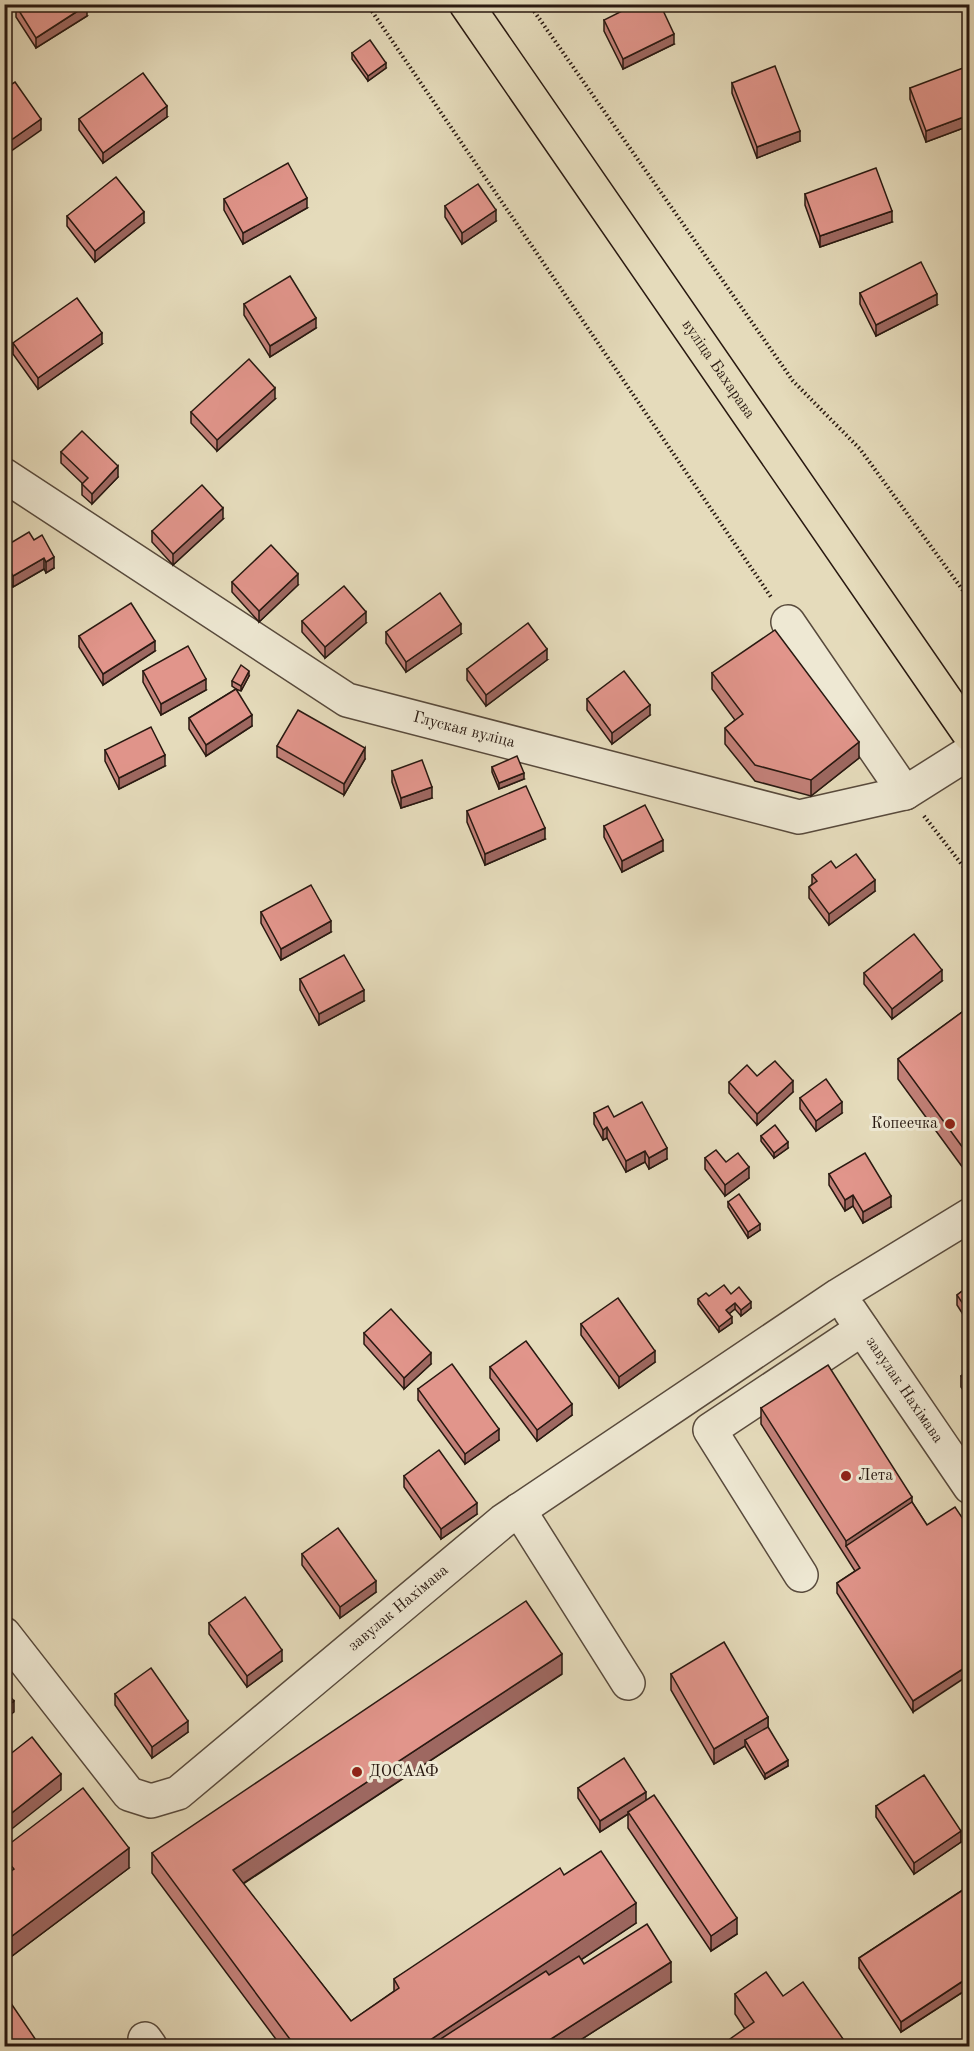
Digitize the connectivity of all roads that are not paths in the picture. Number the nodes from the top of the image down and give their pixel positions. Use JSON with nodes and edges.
{"nodes":[{"id":1,"x":466,"y":4,"type":"edge"},
{"id":2,"x":4,"y":475,"type":"edge"},
{"id":3,"x":788,"y":622,"type":"road end"},
{"id":4,"x":969,"y":735,"type":"edge"},
{"id":5,"x":969,"y":752,"type":"edge"},
{"id":6,"x":905,"y":793,"type":"junction"},
{"id":7,"x":969,"y":1215,"type":"edge"},
{"id":8,"x":839,"y":1295,"type":"junction"},
{"id":9,"x":862,"y":1329,"type":"junction"},
{"id":10,"x":969,"y":1487,"type":"edge"},
{"id":11,"x":519,"y":1510,"type":"junction"},
{"id":12,"x":801,"y":1575,"type":"dead end"},
{"id":13,"x":4,"y":1634,"type":"edge"},
{"id":14,"x":628,"y":1683,"type":"dead end"}],
"edges":[{"from":1,"to":4,"type":"main road","name":"вуліца Бахарава"},
{"from":2,"to":6,"type":"street","name":"Глуская вуліца"},
{"from":3,"to":6,"type":"street"},
{"from":5,"to":6,"type":"street","name":"Глуская вуліца"},
{"from":7,"to":8,"type":"street","name":"завулак Нахімава"},
{"from":8,"to":9,"type":"street","name":"завулак Нахімава"},
{"from":8,"to":11,"type":"street","name":"завулак Нахімава"},
{"from":9,"to":10,"type":"street","name":"завулак Нахімава"},
{"from":9,"to":12,"type":"street"},
{"from":11,"to":13,"type":"street","name":"завулак Нахімава"},
{"from":11,"to":14,"type":"street"}]}
